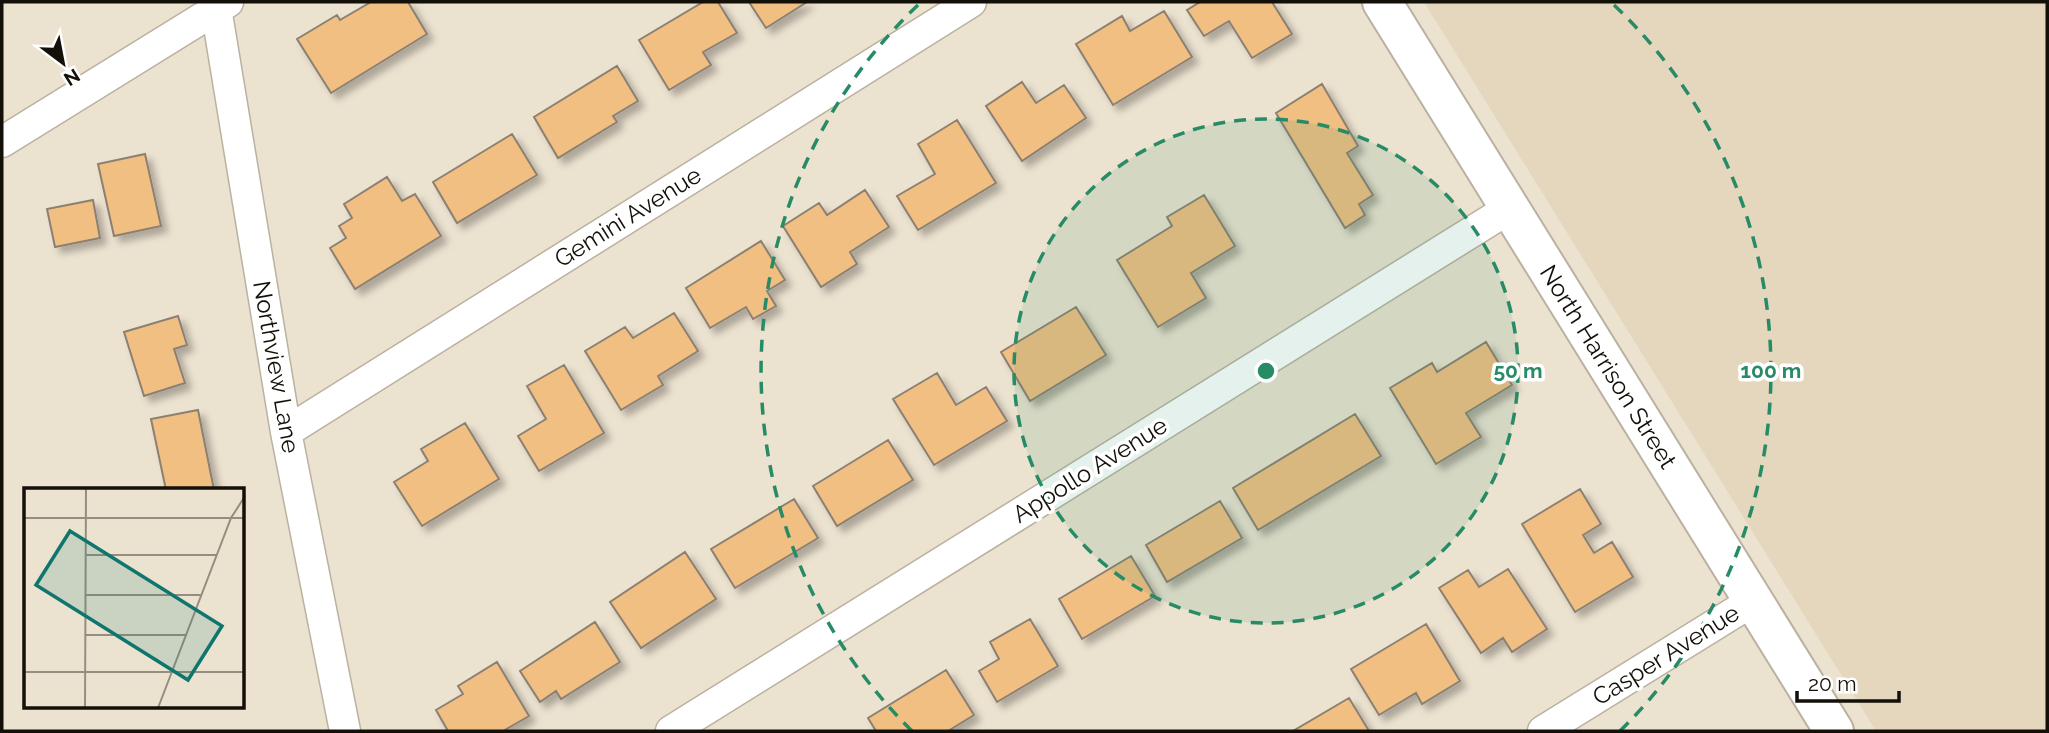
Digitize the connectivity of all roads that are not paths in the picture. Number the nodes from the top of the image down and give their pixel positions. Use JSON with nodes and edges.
{"nodes":[{"id":1,"x":971,"y":2,"type":"edge"},
{"id":2,"x":1382,"y":2,"type":"edge"},
{"id":3,"x":220,"y":4,"type":"edge"},
{"id":4,"x":2,"y":142,"type":"edge"},
{"id":5,"x":1510,"y":208,"type":"junction"},
{"id":6,"x":286,"y":432,"type":"junction"},
{"id":7,"x":1753,"y":601,"type":"junction"},
{"id":8,"x":345,"y":731,"type":"edge"},
{"id":9,"x":671,"y":731,"type":"edge"},
{"id":10,"x":1542,"y":731,"type":"edge"},
{"id":11,"x":1834,"y":731,"type":"edge"}],
"edges":[{"from":1,"to":6,"type":"street","name":"Gemini Avenue"},
{"from":2,"to":5,"type":"street","name":"North Harrison Street"},
{"from":3,"to":4,"type":"street"},
{"from":3,"to":6,"type":"street","name":"Northview Lane"},
{"from":5,"to":7,"type":"street","name":"North Harrison Street"},
{"from":5,"to":9,"type":"street","name":"Appollo Avenue"},
{"from":6,"to":8,"type":"street","name":"Northview Lane"},
{"from":7,"to":10,"type":"street","name":"Casper Avenue"},
{"from":7,"to":11,"type":"street","name":"North Harrison Street"}]}
